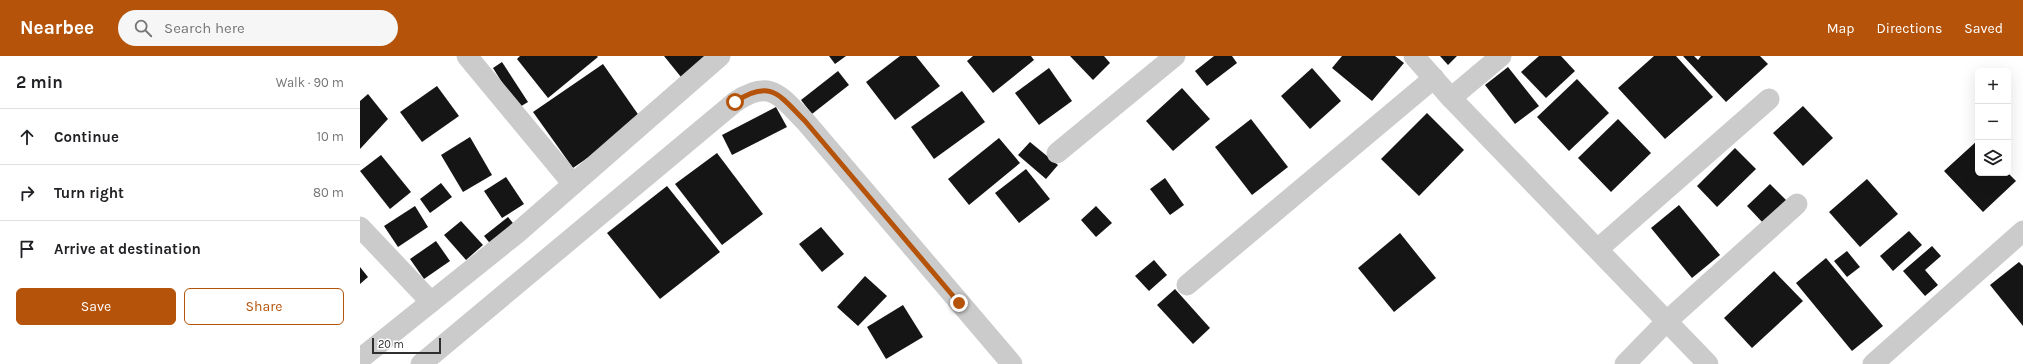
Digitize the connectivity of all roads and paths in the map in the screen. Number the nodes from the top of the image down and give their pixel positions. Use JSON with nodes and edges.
{"nodes":[{"id":1,"x":467,"y":56,"type":"edge"},
{"id":2,"x":720,"y":56,"type":"edge"},
{"id":3,"x":1175,"y":56,"type":"edge"},
{"id":4,"x":1414,"y":56,"type":"edge"},
{"id":5,"x":1501,"y":56,"type":"edge"},
{"id":6,"x":1434,"y":78,"type":"junction"},
{"id":7,"x":1451,"y":98,"type":"junction"},
{"id":8,"x":1769,"y":99,"type":"dead end"},
{"id":9,"x":1057,"y":153,"type":"dead end"},
{"id":10,"x":573,"y":184,"type":"junction"},
{"id":11,"x":1797,"y":204,"type":"dead end"},
{"id":12,"x":360,"y":227,"type":"edge"},
{"id":13,"x":2023,"y":231,"type":"edge"},
{"id":14,"x":1598,"y":249,"type":"junction"},
{"id":15,"x":1187,"y":285,"type":"dead end"},
{"id":16,"x":431,"y":302,"type":"junction"},
{"id":17,"x":1667,"y":321,"type":"junction"},
{"id":18,"x":360,"y":358,"type":"edge"},
{"id":19,"x":421,"y":364,"type":"edge"},
{"id":20,"x":1012,"y":364,"type":"edge"},
{"id":21,"x":1624,"y":364,"type":"edge"},
{"id":22,"x":1708,"y":364,"type":"edge"},
{"id":23,"x":1873,"y":364,"type":"edge"}],
"edges":[{"from":1,"to":10,"type":"street"},
{"from":2,"to":10,"type":"street"},
{"from":3,"to":9,"type":"street"},
{"from":4,"to":6,"type":"street"},
{"from":5,"to":7,"type":"street"},
{"from":6,"to":7,"type":"street"},
{"from":6,"to":15,"type":"street"},
{"from":7,"to":14,"type":"street"},
{"from":8,"to":14,"type":"street"},
{"from":10,"to":16,"type":"street"},
{"from":11,"to":17,"type":"street"},
{"from":12,"to":16,"type":"street"},
{"from":13,"to":23,"type":"street"},
{"from":14,"to":17,"type":"street"},
{"from":16,"to":18,"type":"street"},
{"from":17,"to":21,"type":"street"},
{"from":17,"to":22,"type":"street"},
{"from":19,"to":20,"type":"street"}]}
